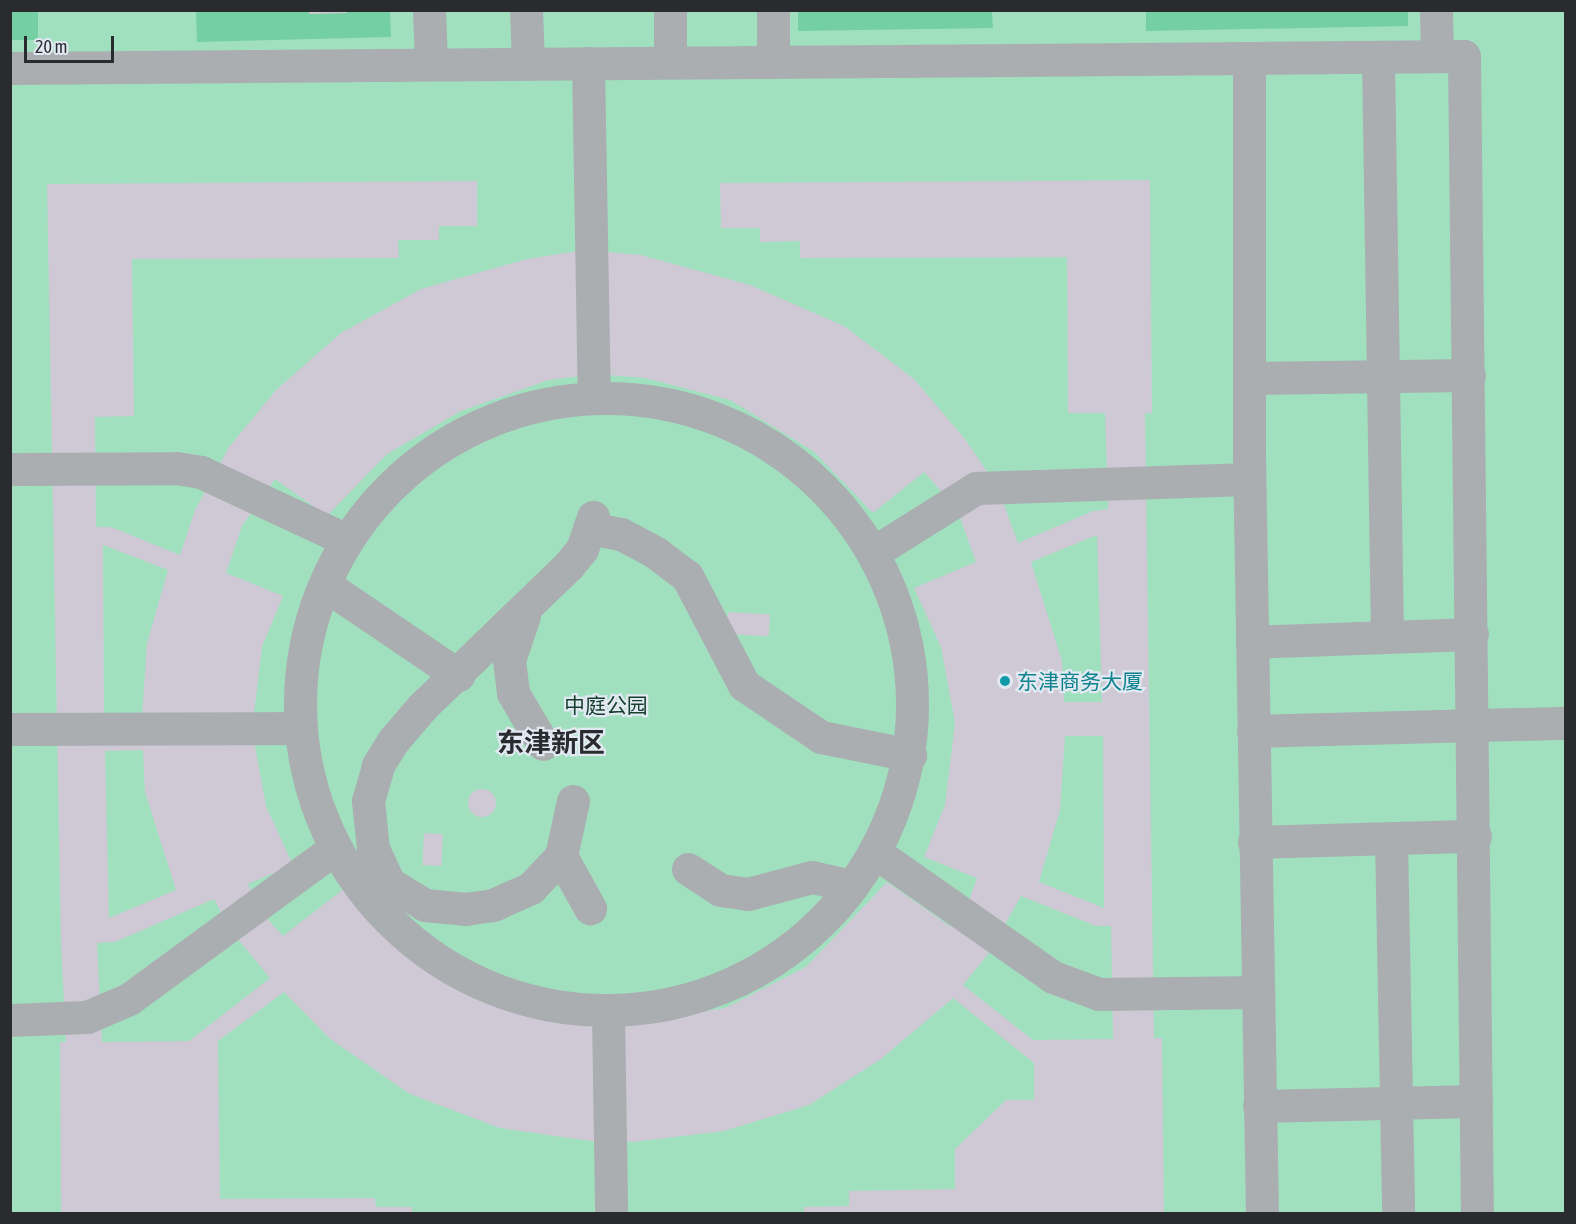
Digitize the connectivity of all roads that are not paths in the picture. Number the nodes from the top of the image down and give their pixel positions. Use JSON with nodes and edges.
{"nodes":[{"id":1,"x":429,"y":10,"type":"edge"},
{"id":2,"x":526,"y":10,"type":"edge"},
{"id":3,"x":670,"y":10,"type":"edge"},
{"id":4,"x":773,"y":10,"type":"edge"},
{"id":5,"x":1436,"y":10,"type":"edge"},
{"id":6,"x":1437,"y":56,"type":"junction"},
{"id":7,"x":1378,"y":57,"type":"junction"},
{"id":8,"x":1249,"y":58,"type":"junction"},
{"id":9,"x":669,"y":62,"type":"junction"},
{"id":10,"x":773,"y":62,"type":"junction"},
{"id":11,"x":431,"y":63,"type":"junction"},
{"id":12,"x":528,"y":63,"type":"junction"},
{"id":13,"x":588,"y":63,"type":"junction"},
{"id":14,"x":10,"y":68,"type":"edge"},
{"id":15,"x":1469,"y":375,"type":"junction"},
{"id":16,"x":1383,"y":376,"type":"junction"},
{"id":17,"x":1249,"y":378,"type":"junction"},
{"id":18,"x":594,"y":396,"type":"junction"},
{"id":19,"x":10,"y":469,"type":"edge"},
{"id":20,"x":1249,"y":480,"type":"junction"},
{"id":21,"x":345,"y":539,"type":"junction"},
{"id":22,"x":874,"y":552,"type":"junction"},
{"id":23,"x":325,"y":585,"type":"junction"},
{"id":24,"x":527,"y":609,"type":"junction"},
{"id":25,"x":1472,"y":634,"type":"junction"},
{"id":26,"x":1387,"y":637,"type":"junction"},
{"id":27,"x":1252,"y":642,"type":"junction"},
{"id":28,"x":458,"y":675,"type":"junction"},
{"id":29,"x":1566,"y":723,"type":"edge"},
{"id":30,"x":1474,"y":725,"type":"junction"},
{"id":31,"x":298,"y":728,"type":"junction"},
{"id":32,"x":10,"y":729,"type":"edge"},
{"id":33,"x":1253,"y":731,"type":"junction"},
{"id":34,"x":543,"y":744,"type":"dead end"},
{"id":35,"x":910,"y":755,"type":"junction"},
{"id":36,"x":573,"y":801,"type":"dead end"},
{"id":37,"x":1474,"y":836,"type":"junction"},
{"id":38,"x":1391,"y":839,"type":"junction"},
{"id":39,"x":1254,"y":842,"type":"junction"},
{"id":40,"x":334,"y":849,"type":"junction"},
{"id":41,"x":876,"y":853,"type":"junction"},
{"id":42,"x":561,"y":856,"type":"junction"},
{"id":43,"x":688,"y":869,"type":"dead end"},
{"id":44,"x":852,"y":886,"type":"junction"},
{"id":45,"x":590,"y":909,"type":"dead end"},
{"id":46,"x":1257,"y":992,"type":"junction"},
{"id":47,"x":608,"y":1011,"type":"junction"},
{"id":48,"x":10,"y":1020,"type":"edge"},
{"id":49,"x":1476,"y":1101,"type":"junction"},
{"id":50,"x":1396,"y":1103,"type":"junction"},
{"id":51,"x":1259,"y":1106,"type":"junction"},
{"id":52,"x":611,"y":1214,"type":"edge"},
{"id":53,"x":1262,"y":1214,"type":"edge"},
{"id":54,"x":1398,"y":1214,"type":"edge"},
{"id":55,"x":1477,"y":1214,"type":"edge"}],
"edges":[{"from":1,"to":11,"type":"street"},
{"from":2,"to":12,"type":"street"},
{"from":3,"to":9,"type":"street"},
{"from":4,"to":10,"type":"street"},
{"from":5,"to":6,"type":"street"},
{"from":6,"to":7,"type":"street"},
{"from":6,"to":15,"type":"street"},
{"from":7,"to":8,"type":"street"},
{"from":7,"to":16,"type":"street"},
{"from":8,"to":10,"type":"street"},
{"from":8,"to":17,"type":"street"},
{"from":9,"to":10,"type":"street"},
{"from":9,"to":13,"type":"street"},
{"from":11,"to":12,"type":"street"},
{"from":11,"to":14,"type":"street"},
{"from":12,"to":13,"type":"street"},
{"from":13,"to":18,"type":"street"},
{"from":15,"to":16,"type":"street"},
{"from":15,"to":25,"type":"street"},
{"from":16,"to":17,"type":"street"},
{"from":16,"to":26,"type":"street"},
{"from":17,"to":20,"type":"street"},
{"from":18,"to":21,"type":"street"},
{"from":18,"to":22,"type":"street"},
{"from":19,"to":21,"type":"street"},
{"from":20,"to":22,"type":"street"},
{"from":20,"to":27,"type":"street"},
{"from":21,"to":23,"type":"street"},
{"from":22,"to":35,"type":"street"},
{"from":23,"to":28,"type":"street"},
{"from":23,"to":31,"type":"street"},
{"from":24,"to":28,"type":"street"},
{"from":24,"to":34,"type":"street"},
{"from":24,"to":35,"type":"street"},
{"from":25,"to":26,"type":"street"},
{"from":25,"to":30,"type":"street"},
{"from":26,"to":27,"type":"street"},
{"from":27,"to":33,"type":"street"},
{"from":28,"to":42,"type":"street"},
{"from":29,"to":30,"type":"street"},
{"from":30,"to":33,"type":"street"},
{"from":30,"to":37,"type":"street"},
{"from":31,"to":32,"type":"street"},
{"from":31,"to":40,"type":"street"},
{"from":33,"to":39,"type":"street"},
{"from":35,"to":41,"type":"street"},
{"from":36,"to":42,"type":"street"},
{"from":37,"to":38,"type":"street"},
{"from":37,"to":49,"type":"street"},
{"from":38,"to":39,"type":"street"},
{"from":38,"to":50,"type":"street"},
{"from":39,"to":46,"type":"street"},
{"from":40,"to":47,"type":"street"},
{"from":40,"to":48,"type":"street"},
{"from":41,"to":44,"type":"street"},
{"from":41,"to":46,"type":"street"},
{"from":42,"to":45,"type":"street"},
{"from":43,"to":44,"type":"street"},
{"from":44,"to":47,"type":"street"},
{"from":46,"to":51,"type":"street"},
{"from":47,"to":52,"type":"street"},
{"from":49,"to":50,"type":"street"},
{"from":49,"to":55,"type":"street"},
{"from":50,"to":51,"type":"street"},
{"from":50,"to":54,"type":"street"},
{"from":51,"to":53,"type":"street"}]}
